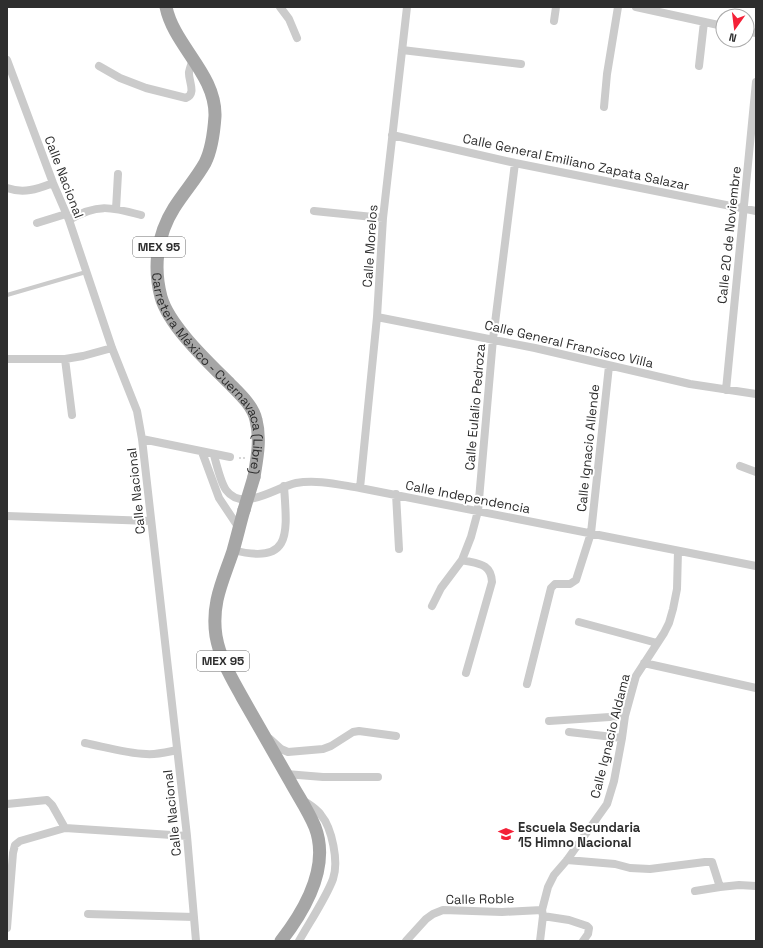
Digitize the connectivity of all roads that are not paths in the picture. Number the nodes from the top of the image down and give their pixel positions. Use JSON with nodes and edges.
{"nodes":[{"id":1,"x":166,"y":7,"type":"edge"},
{"id":2,"x":280,"y":7,"type":"edge"},
{"id":3,"x":407,"y":7,"type":"edge"},
{"id":4,"x":556,"y":7,"type":"edge"},
{"id":5,"x":618,"y":7,"type":"edge"},
{"id":6,"x":636,"y":7,"type":"edge"},
{"id":7,"x":554,"y":21,"type":"dead end"},
{"id":8,"x":704,"y":22,"type":"junction"},
{"id":9,"x":715,"y":24,"type":"edge"},
{"id":10,"x":297,"y":38,"type":"dead end"},
{"id":11,"x":402,"y":50,"type":"junction"},
{"id":12,"x":193,"y":59,"type":"junction"},
{"id":13,"x":7,"y":60,"type":"edge"},
{"id":14,"x":521,"y":64,"type":"dead end"},
{"id":15,"x":99,"y":66,"type":"dead end"},
{"id":16,"x":699,"y":66,"type":"dead end"},
{"id":17,"x":756,"y":82,"type":"edge"},
{"id":18,"x":604,"y":106,"type":"dead end"},
{"id":19,"x":754,"y":115,"type":"edge"},
{"id":20,"x":392,"y":135,"type":"junction"},
{"id":21,"x":515,"y":163,"type":"junction"},
{"id":22,"x":118,"y":174,"type":"dead end"},
{"id":23,"x":53,"y":184,"type":"junction"},
{"id":24,"x":7,"y":188,"type":"edge"},
{"id":25,"x":116,"y":209,"type":"junction"},
{"id":26,"x":743,"y":209,"type":"junction"},
{"id":27,"x":314,"y":210,"type":"dead end"},
{"id":28,"x":756,"y":211,"type":"edge"},
{"id":29,"x":141,"y":215,"type":"dead end"},
{"id":30,"x":67,"y":217,"type":"junction"},
{"id":31,"x":383,"y":218,"type":"junction"},
{"id":32,"x":37,"y":223,"type":"dead end"},
{"id":33,"x":86,"y":272,"type":"junction"},
{"id":34,"x":7,"y":295,"type":"edge"},
{"id":35,"x":377,"y":317,"type":"junction"},
{"id":36,"x":493,"y":339,"type":"junction"},
{"id":37,"x":112,"y":348,"type":"junction"},
{"id":38,"x":7,"y":359,"type":"edge"},
{"id":39,"x":64,"y":359,"type":"junction"},
{"id":40,"x":609,"y":366,"type":"junction"},
{"id":41,"x":726,"y":390,"type":"junction"},
{"id":42,"x":756,"y":394,"type":"edge"},
{"id":43,"x":72,"y":415,"type":"dead end"},
{"id":44,"x":142,"y":439,"type":"junction"},
{"id":45,"x":202,"y":452,"type":"junction"},
{"id":46,"x":214,"y":455,"type":"junction"},
{"id":47,"x":230,"y":457,"type":"dead end"},
{"id":48,"x":740,"y":466,"type":"dead end"},
{"id":49,"x":756,"y":472,"type":"edge"},
{"id":50,"x":284,"y":486,"type":"junction"},
{"id":51,"x":360,"y":488,"type":"junction"},
{"id":52,"x":396,"y":494,"type":"junction"},
{"id":53,"x":478,"y":511,"type":"junction"},
{"id":54,"x":7,"y":516,"type":"edge"},
{"id":55,"x":151,"y":521,"type":"junction"},
{"id":56,"x":239,"y":528,"type":"junction"},
{"id":57,"x":591,"y":533,"type":"junction"},
{"id":58,"x":399,"y":549,"type":"dead end"},
{"id":59,"x":233,"y":550,"type":"junction"},
{"id":60,"x":678,"y":551,"type":"junction"},
{"id":61,"x":462,"y":560,"type":"junction"},
{"id":62,"x":756,"y":566,"type":"edge"},
{"id":63,"x":432,"y":606,"type":"dead end"},
{"id":64,"x":579,"y":622,"type":"dead end"},
{"id":65,"x":657,"y":643,"type":"junction"},
{"id":66,"x":644,"y":663,"type":"junction"},
{"id":67,"x":466,"y":673,"type":"dead end"},
{"id":68,"x":527,"y":684,"type":"dead end"},
{"id":69,"x":756,"y":688,"type":"edge"},
{"id":70,"x":625,"y":716,"type":"junction"},
{"id":71,"x":549,"y":721,"type":"dead end"},
{"id":72,"x":259,"y":727,"type":"junction"},
{"id":73,"x":569,"y":732,"type":"dead end"},
{"id":74,"x":396,"y":736,"type":"dead end"},
{"id":75,"x":622,"y":738,"type":"junction"},
{"id":76,"x":85,"y":743,"type":"dead end"},
{"id":77,"x":177,"y":750,"type":"junction"},
{"id":78,"x":286,"y":774,"type":"junction"},
{"id":79,"x":378,"y":777,"type":"dead end"},
{"id":80,"x":299,"y":797,"type":"junction"},
{"id":81,"x":7,"y":804,"type":"edge"},
{"id":82,"x":65,"y":828,"type":"junction"},
{"id":83,"x":187,"y":836,"type":"junction"},
{"id":84,"x":567,"y":860,"type":"junction"},
{"id":85,"x":756,"y":886,"type":"edge"},
{"id":86,"x":720,"y":887,"type":"junction"},
{"id":87,"x":695,"y":891,"type":"dead end"},
{"id":88,"x":542,"y":913,"type":"junction"},
{"id":89,"x":88,"y":914,"type":"dead end"},
{"id":90,"x":194,"y":917,"type":"junction"},
{"id":91,"x":7,"y":928,"type":"edge"},
{"id":92,"x":196,"y":941,"type":"edge"},
{"id":93,"x":282,"y":941,"type":"edge"},
{"id":94,"x":298,"y":941,"type":"edge"},
{"id":95,"x":406,"y":941,"type":"edge"},
{"id":96,"x":540,"y":941,"type":"edge"},
{"id":97,"x":583,"y":941,"type":"edge"}],
"edges":[{"from":1,"to":12,"type":"main road","name":"Carretera México - Cuernavaca (Libre)","number":"MEX 95"},
{"from":2,"to":10,"type":"street"},
{"from":3,"to":11,"type":"street","name":"Calle Morelos"},
{"from":4,"to":7,"type":"street"},
{"from":5,"to":18,"type":"street"},
{"from":6,"to":8,"type":"street"},
{"from":8,"to":9,"type":"street"},
{"from":8,"to":16,"type":"street"},
{"from":11,"to":14,"type":"street"},
{"from":11,"to":20,"type":"street","name":"Calle Morelos"},
{"from":12,"to":15,"type":"street"},
{"from":12,"to":56,"type":"main road","name":"Carretera México - Cuernavaca (Libre)","number":"MEX 95","bridge":true},
{"from":13,"to":23,"type":"street","name":"Calle Nacional"},
{"from":17,"to":19,"type":"street","name":"Calle 20 de Noviembre"},
{"from":19,"to":26,"type":"street","name":"Calle 20 de Noviembre"},
{"from":20,"to":21,"type":"street","name":"Calle General Emiliano Zapata Salazar"},
{"from":20,"to":31,"type":"street","name":"Calle Morelos"},
{"from":21,"to":26,"type":"street","name":"Calle General Emiliano Zapata Salazar"},
{"from":21,"to":36,"type":"street","name":"Calle Eulalio Pedroza"},
{"from":22,"to":25,"type":"street"},
{"from":23,"to":24,"type":"street"},
{"from":23,"to":30,"type":"street","name":"Calle Nacional"},
{"from":25,"to":29,"type":"street"},
{"from":25,"to":30,"type":"street"},
{"from":26,"to":28,"type":"street","name":"Calle General Emiliano Zapata Salazar"},
{"from":26,"to":41,"type":"street","name":"Calle 20 de Noviembre"},
{"from":27,"to":31,"type":"street"},
{"from":30,"to":32,"type":"street"},
{"from":30,"to":33,"type":"street","name":"Calle Nacional"},
{"from":31,"to":35,"type":"street","name":"Calle Morelos"},
{"from":33,"to":34,"type":"lane"},
{"from":33,"to":37,"type":"street","name":"Calle Nacional"},
{"from":35,"to":36,"type":"street","name":"Calle General Francisco Villa"},
{"from":35,"to":51,"type":"street","name":"Calle Morelos"},
{"from":36,"to":40,"type":"street","name":"Calle General Francisco Villa"},
{"from":36,"to":53,"type":"street","name":"Calle Eulalio Pedroza"},
{"from":37,"to":39,"type":"street"},
{"from":37,"to":44,"type":"street","name":"Calle Nacional"},
{"from":38,"to":39,"type":"street"},
{"from":39,"to":43,"type":"street"},
{"from":40,"to":41,"type":"street","name":"Calle General Francisco Villa"},
{"from":40,"to":57,"type":"street","name":"Calle Ignacio Allende"},
{"from":41,"to":42,"type":"street","name":"Calle General Francisco Villa"},
{"from":44,"to":45,"type":"street"},
{"from":44,"to":55,"type":"street","name":"Calle Nacional"},
{"from":45,"to":46,"type":"street"},
{"from":45,"to":56,"type":"street"},
{"from":46,"to":47,"type":"street"},
{"from":46,"to":50,"type":"street","name":"Calle Independencia"},
{"from":48,"to":49,"type":"street"},
{"from":50,"to":51,"type":"street","name":"Calle Independencia"},
{"from":50,"to":59,"type":"street"},
{"from":51,"to":52,"type":"street","name":"Calle Independencia"},
{"from":52,"to":53,"type":"street","name":"Calle Independencia"},
{"from":52,"to":58,"type":"street"},
{"from":53,"to":57,"type":"street","name":"Calle Independencia"},
{"from":53,"to":61,"type":"street","name":"Calle Eulalio Pedroza"},
{"from":54,"to":55,"type":"street"},
{"from":55,"to":77,"type":"street","name":"Calle Nacional"},
{"from":56,"to":59,"type":"main road","name":"Carretera México - Cuernavaca (Libre)","number":"MEX 95"},
{"from":57,"to":60,"type":"street","name":"Calle Independencia"},
{"from":57,"to":68,"type":"street","name":"Calle Ignacio Allende"},
{"from":59,"to":72,"type":"main road","name":"Carretera México - Cuernavaca (Libre)","number":"MEX 95"},
{"from":60,"to":62,"type":"street","name":"Calle Independencia"},
{"from":60,"to":65,"type":"street","name":"Calle Ignacio Aldama"},
{"from":61,"to":63,"type":"street","name":"Calle Eulalio Pedroza"},
{"from":61,"to":67,"type":"street"},
{"from":64,"to":65,"type":"street"},
{"from":65,"to":66,"type":"street","name":"Calle Ignacio Aldama"},
{"from":66,"to":69,"type":"street"},
{"from":66,"to":70,"type":"street","name":"Calle Ignacio Aldama"},
{"from":70,"to":71,"type":"street"},
{"from":70,"to":75,"type":"street","name":"Calle Ignacio Aldama"},
{"from":72,"to":74,"type":"street"},
{"from":72,"to":78,"type":"main road","name":"Carretera México - Cuernavaca (Libre)","number":"MEX 95"},
{"from":73,"to":75,"type":"street"},
{"from":75,"to":84,"type":"street","name":"Calle Ignacio Aldama"},
{"from":76,"to":77,"type":"street"},
{"from":77,"to":83,"type":"street","name":"Calle Nacional"},
{"from":78,"to":79,"type":"street"},
{"from":78,"to":80,"type":"main road","name":"Carretera México - Cuernavaca (Libre)","number":"MEX 95"},
{"from":80,"to":93,"type":"main road","name":"Carretera México - Cuernavaca (Libre)","number":"MEX 95"},
{"from":80,"to":94,"type":"street"},
{"from":81,"to":82,"type":"street"},
{"from":82,"to":83,"type":"street"},
{"from":82,"to":91,"type":"street"},
{"from":83,"to":90,"type":"street","name":"Calle Nacional"},
{"from":84,"to":86,"type":"street"},
{"from":84,"to":88,"type":"street","name":"Calle Ignacio Aldama"},
{"from":85,"to":86,"type":"street"},
{"from":86,"to":87,"type":"street"},
{"from":88,"to":95,"type":"street","name":"Calle Roble"},
{"from":88,"to":96,"type":"street","name":"Calle Ignacio Aldama"},
{"from":88,"to":97,"type":"street","name":"Calle Roble"},
{"from":89,"to":90,"type":"street"},
{"from":90,"to":92,"type":"street","name":"Calle Nacional"}]}
